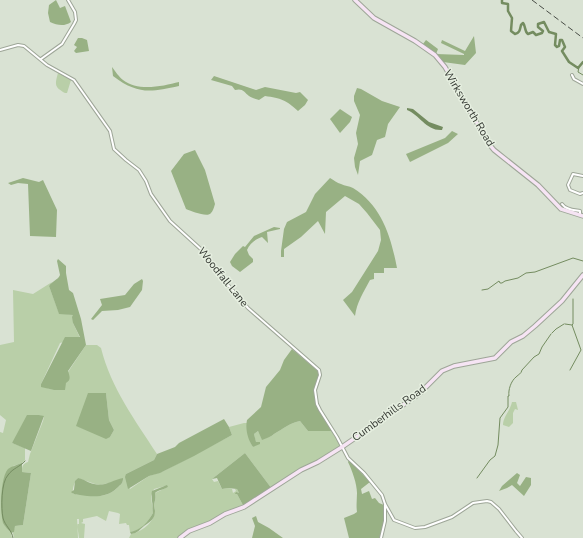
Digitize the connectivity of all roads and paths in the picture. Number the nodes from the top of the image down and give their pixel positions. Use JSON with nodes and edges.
{"nodes":[{"id":1,"x":68,"y":0,"type":"edge"},
{"id":2,"x":355,"y":0,"type":"edge"},
{"id":3,"x":0,"y":50,"type":"edge"},
{"id":4,"x":41,"y":59,"type":"junction"},
{"id":5,"x":572,"y":76,"type":"dead end"},
{"id":6,"x":583,"y":84,"type":"edge"},
{"id":7,"x":583,"y":176,"type":"edge"},
{"id":8,"x":583,"y":193,"type":"edge"},
{"id":9,"x":562,"y":204,"type":"dead end"},
{"id":10,"x":582,"y":216,"type":"edge"},
{"id":11,"x":583,"y":275,"type":"edge"},
{"id":12,"x":342,"y":447,"type":"junction"},
{"id":13,"x":385,"y":504,"type":"junction"},
{"id":14,"x":180,"y":538,"type":"edge"},
{"id":15,"x":381,"y":538,"type":"edge"},
{"id":16,"x":522,"y":538,"type":"edge"}],
"edges":[{"from":1,"to":4,"type":"street"},
{"from":2,"to":10,"type":"street","name":"Wirksworth Road"},
{"from":3,"to":4,"type":"street"},
{"from":4,"to":12,"type":"street","name":"Woodfall Lane"},
{"from":5,"to":6,"type":"street"},
{"from":7,"to":8,"type":"street"},
{"from":9,"to":10,"type":"street"},
{"from":11,"to":12,"type":"street","name":"Cumberhills Road"},
{"from":12,"to":13,"type":"street"},
{"from":12,"to":14,"type":"street","name":"Cumberhills Road"},
{"from":13,"to":15,"type":"street"},
{"from":13,"to":16,"type":"street"}]}
